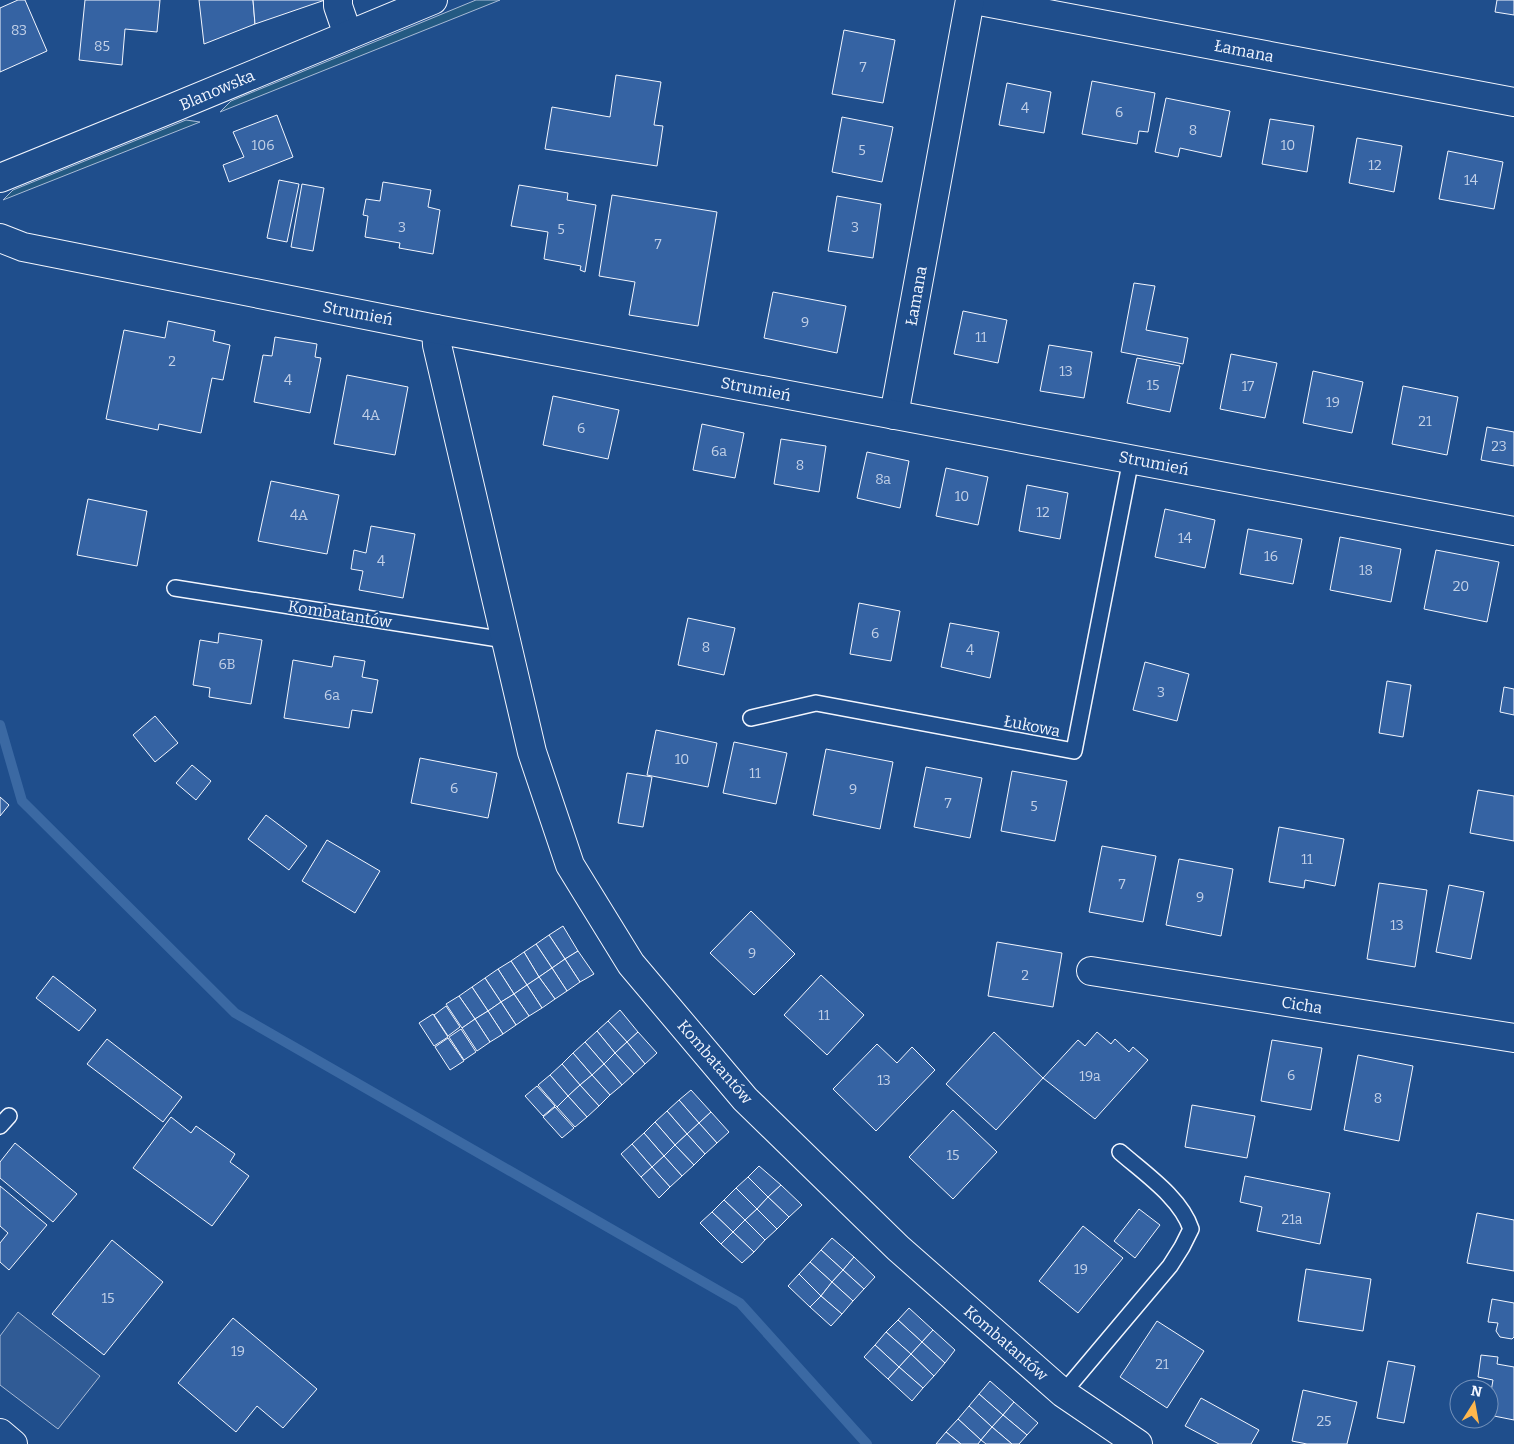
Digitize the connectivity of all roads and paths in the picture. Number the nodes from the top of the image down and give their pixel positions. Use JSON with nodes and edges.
{"nodes":[{"id":1,"x":338,"y":0,"type":"edge"},
{"id":2,"x":433,"y":0,"type":"edge"},
{"id":3,"x":970,"y":0,"type":"edge"},
{"id":4,"x":974,"y":0,"type":"edge"},
{"id":5,"x":348,"y":35,"type":"junction"},
{"id":6,"x":1514,"y":102,"type":"edge"},
{"id":7,"x":0,"y":178,"type":"edge"},
{"id":8,"x":0,"y":238,"type":"edge"},
{"id":9,"x":436,"y":329,"type":"junction"},
{"id":10,"x":894,"y":415,"type":"junction"},
{"id":11,"x":1132,"y":459,"type":"junction"},
{"id":12,"x":1514,"y":531,"type":"edge"},
{"id":13,"x":175,"y":588,"type":"dead end"},
{"id":14,"x":505,"y":640,"type":"junction"},
{"id":15,"x":751,"y":718,"type":"dead end"},
{"id":16,"x":1091,"y":971,"type":"dead end"},
{"id":17,"x":1514,"y":1038,"type":"edge"},
{"id":18,"x":1120,"y":1152,"type":"dead end"},
{"id":19,"x":1063,"y":1393,"type":"junction"},
{"id":20,"x":0,"y":1433,"type":"edge"},
{"id":21,"x":13,"y":1444,"type":"edge"},
{"id":22,"x":1138,"y":1444,"type":"edge"}],
"edges":[{"from":1,"to":5,"type":"street"},
{"from":2,"to":5,"type":"street","name":"Blanowska"},
{"from":3,"to":10,"type":"street","name":"Łamana"},
{"from":4,"to":6,"type":"street","name":"Łamana"},
{"from":5,"to":7,"type":"street","name":"Blanowska"},
{"from":8,"to":9,"type":"street","name":"Strumień"},
{"from":9,"to":10,"type":"street","name":"Strumień"},
{"from":9,"to":14,"type":"street","name":"Kombatantów"},
{"from":10,"to":11,"type":"street","name":"Strumień"},
{"from":11,"to":12,"type":"street","name":"Strumień"},
{"from":11,"to":15,"type":"lane","name":"Łukowa"},
{"from":13,"to":14,"type":"lane","name":"Kombatantów"},
{"from":14,"to":19,"type":"street","name":"Kombatantów"},
{"from":16,"to":17,"type":"street","name":"Cicha"},
{"from":18,"to":19,"type":"lane","name":"Kombatantów"},
{"from":19,"to":22,"type":"street","name":"Kombatantów"},
{"from":20,"to":21,"type":"street"}]}
